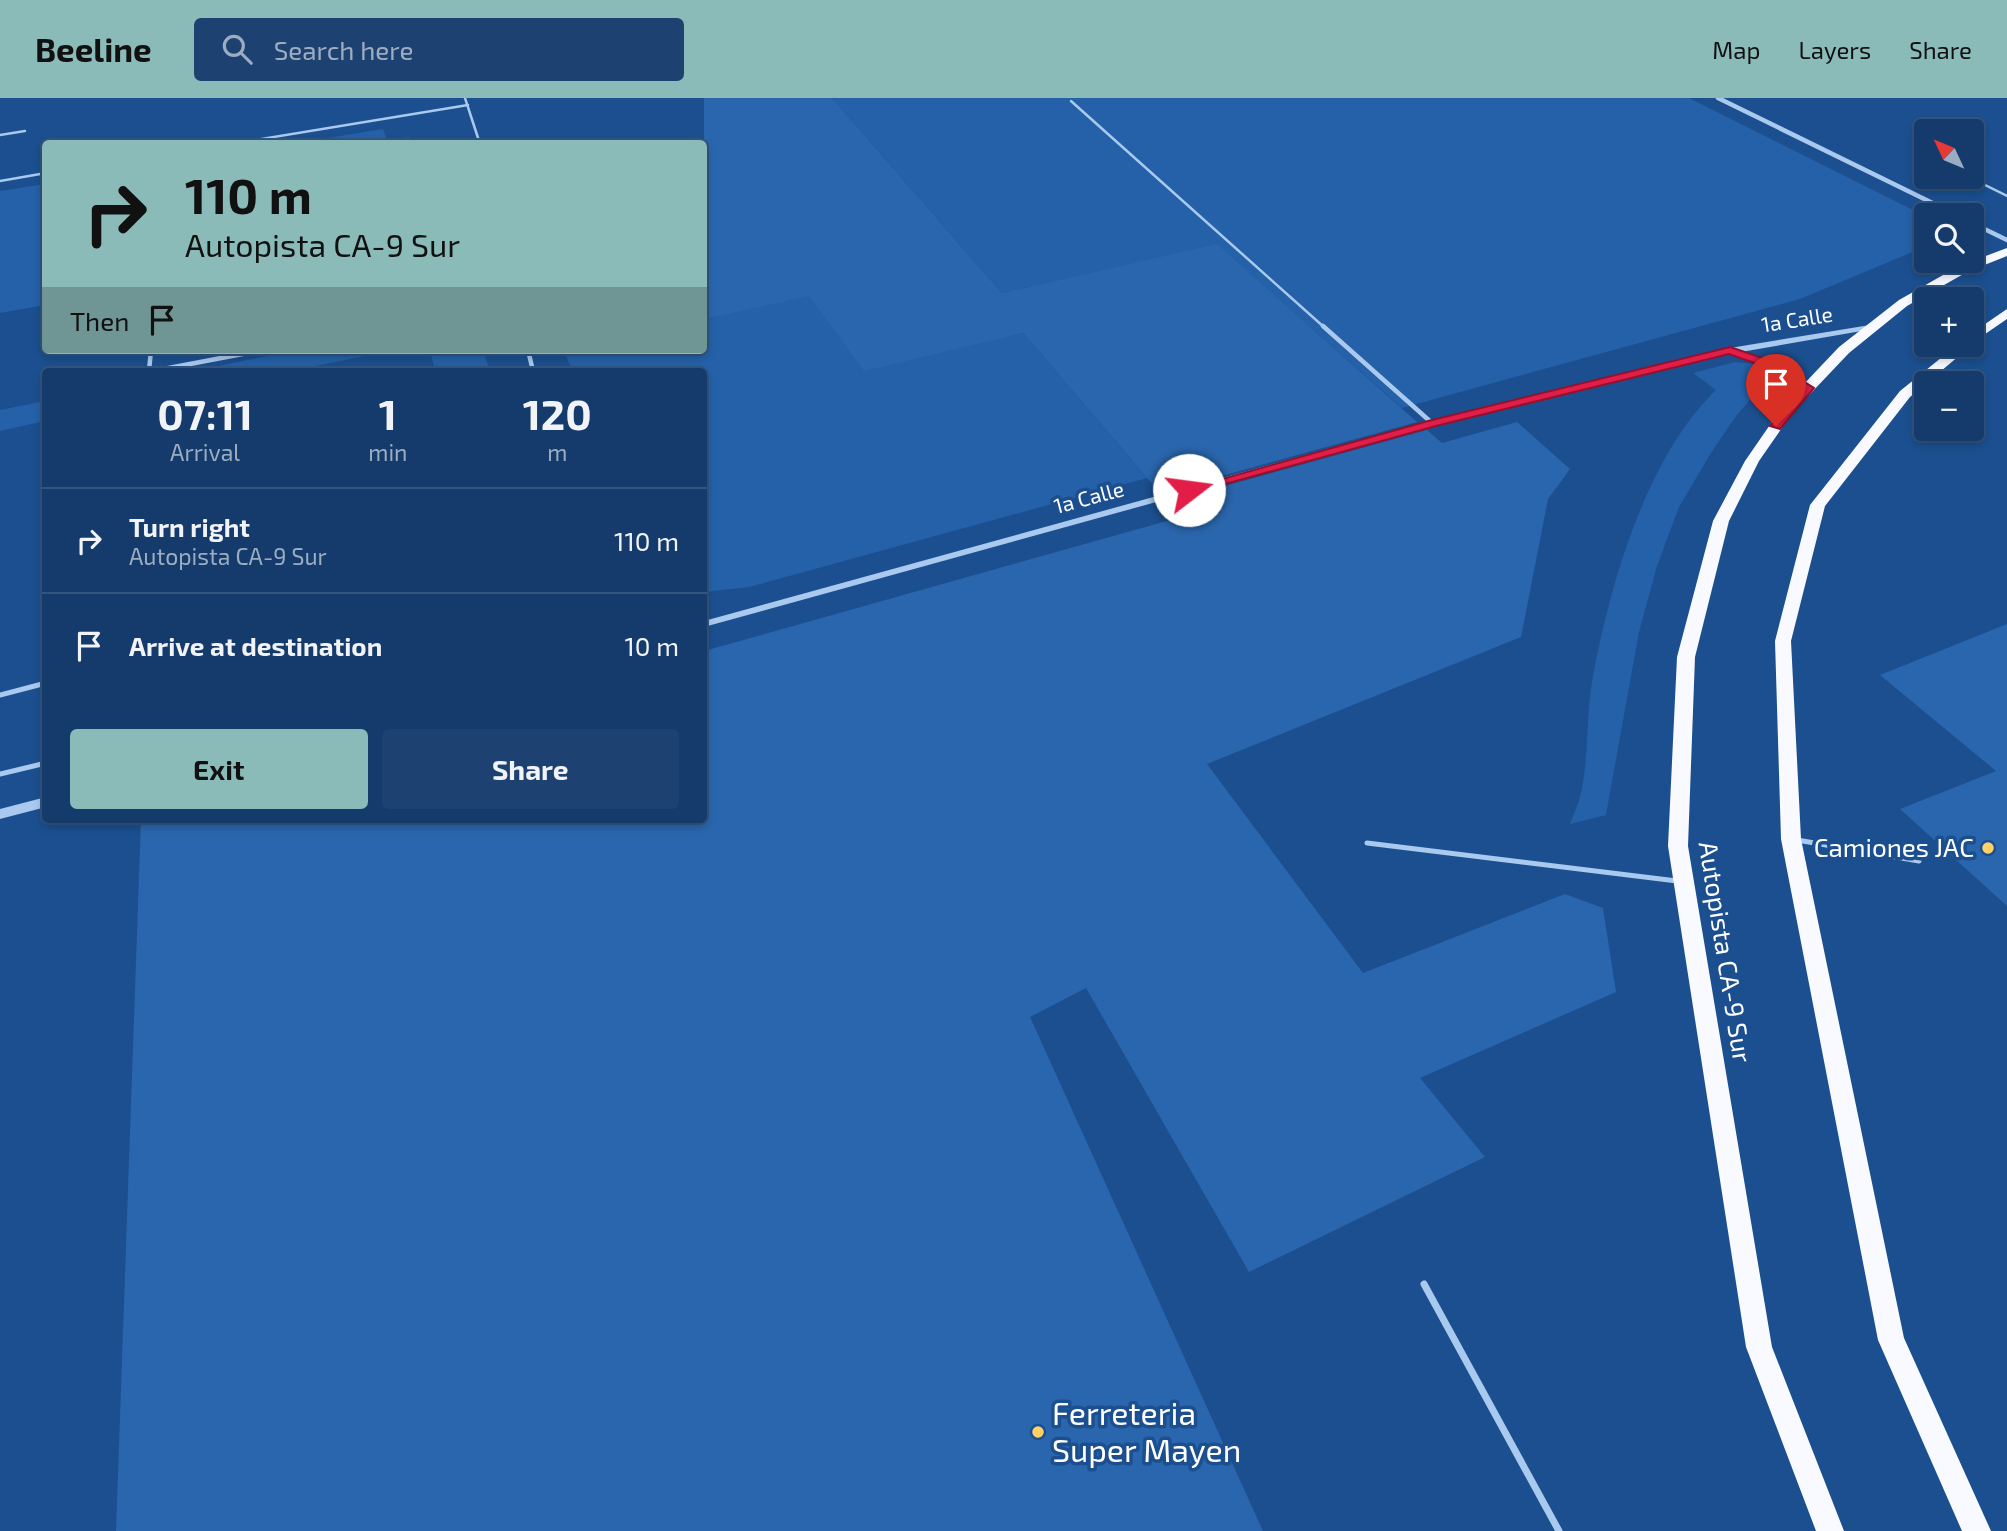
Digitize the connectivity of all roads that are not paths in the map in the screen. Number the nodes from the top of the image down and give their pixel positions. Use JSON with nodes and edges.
{"nodes":[{"id":1,"x":465,"y":98,"type":"edge"},
{"id":2,"x":1718,"y":98,"type":"edge"},
{"id":3,"x":1070,"y":101,"type":"dead end"},
{"id":4,"x":468,"y":105,"type":"junction"},
{"id":5,"x":25,"y":131,"type":"dead end"},
{"id":6,"x":0,"y":135,"type":"edge"},
{"id":7,"x":256,"y":140,"type":"edge"},
{"id":8,"x":479,"y":140,"type":"edge"},
{"id":9,"x":42,"y":174,"type":"edge"},
{"id":10,"x":0,"y":181,"type":"edge"},
{"id":11,"x":1984,"y":184,"type":"edge"},
{"id":12,"x":2007,"y":196,"type":"edge"},
{"id":13,"x":1932,"y":203,"type":"edge"},
{"id":14,"x":1984,"y":229,"type":"edge"},
{"id":15,"x":2007,"y":240,"type":"edge"},
{"id":16,"x":2007,"y":253,"type":"edge"},
{"id":17,"x":2007,"y":313,"type":"edge"},
{"id":18,"x":1870,"y":327,"type":"junction"},
{"id":19,"x":1984,"y":330,"type":"edge"},
{"id":20,"x":1730,"y":351,"type":"junction"},
{"id":21,"x":241,"y":354,"type":"edge"},
{"id":22,"x":1950,"y":357,"type":"edge"},
{"id":23,"x":167,"y":368,"type":"edge"},
{"id":24,"x":1808,"y":388,"type":"junction"},
{"id":25,"x":1432,"y":423,"type":"junction"},
{"id":26,"x":707,"y":623,"type":"edge"},
{"id":27,"x":42,"y":684,"type":"edge"},
{"id":28,"x":0,"y":695,"type":"edge"},
{"id":29,"x":42,"y":764,"type":"edge"},
{"id":30,"x":0,"y":774,"type":"edge"},
{"id":31,"x":42,"y":803,"type":"edge"},
{"id":32,"x":0,"y":814,"type":"edge"},
{"id":33,"x":1791,"y":839,"type":"junction"},
{"id":34,"x":1367,"y":843,"type":"dead end"},
{"id":35,"x":1919,"y":861,"type":"dead end"},
{"id":36,"x":1684,"y":881,"type":"junction"},
{"id":37,"x":1424,"y":1284,"type":"dead end"},
{"id":38,"x":1559,"y":1531,"type":"edge"},
{"id":39,"x":1830,"y":1531,"type":"edge"},
{"id":40,"x":1977,"y":1531,"type":"edge"}],
"edges":[{"from":1,"to":4,"type":"lane"},
{"from":2,"to":13,"type":"street"},
{"from":3,"to":25,"type":"lane"},
{"from":4,"to":7,"type":"lane"},
{"from":4,"to":8,"type":"lane"},
{"from":5,"to":6,"type":"lane"},
{"from":9,"to":10,"type":"lane"},
{"from":11,"to":12,"type":"lane"},
{"from":14,"to":15,"type":"street"},
{"from":16,"to":18,"type":"highway","name":"Autopista CA-9 Sur"},
{"from":17,"to":19,"type":"highway"},
{"from":18,"to":20,"type":"street","name":"1a Calle"},
{"from":18,"to":24,"type":"highway","name":"Autopista CA-9 Sur"},
{"from":20,"to":24,"type":"street","name":"1a Calle"},
{"from":20,"to":25,"type":"street","name":"1a Calle"},
{"from":21,"to":23,"type":"lane"},
{"from":22,"to":33,"type":"highway"},
{"from":24,"to":36,"type":"highway","name":"Autopista CA-9 Sur"},
{"from":25,"to":26,"type":"street","name":"1a Calle"},
{"from":27,"to":28,"type":"lane"},
{"from":29,"to":30,"type":"lane"},
{"from":31,"to":32,"type":"street"},
{"from":33,"to":35,"type":"lane"},
{"from":33,"to":40,"type":"highway"},
{"from":34,"to":36,"type":"lane"},
{"from":36,"to":39,"type":"highway","name":"Autopista CA-9 Sur"},
{"from":37,"to":38,"type":"lane"}]}
